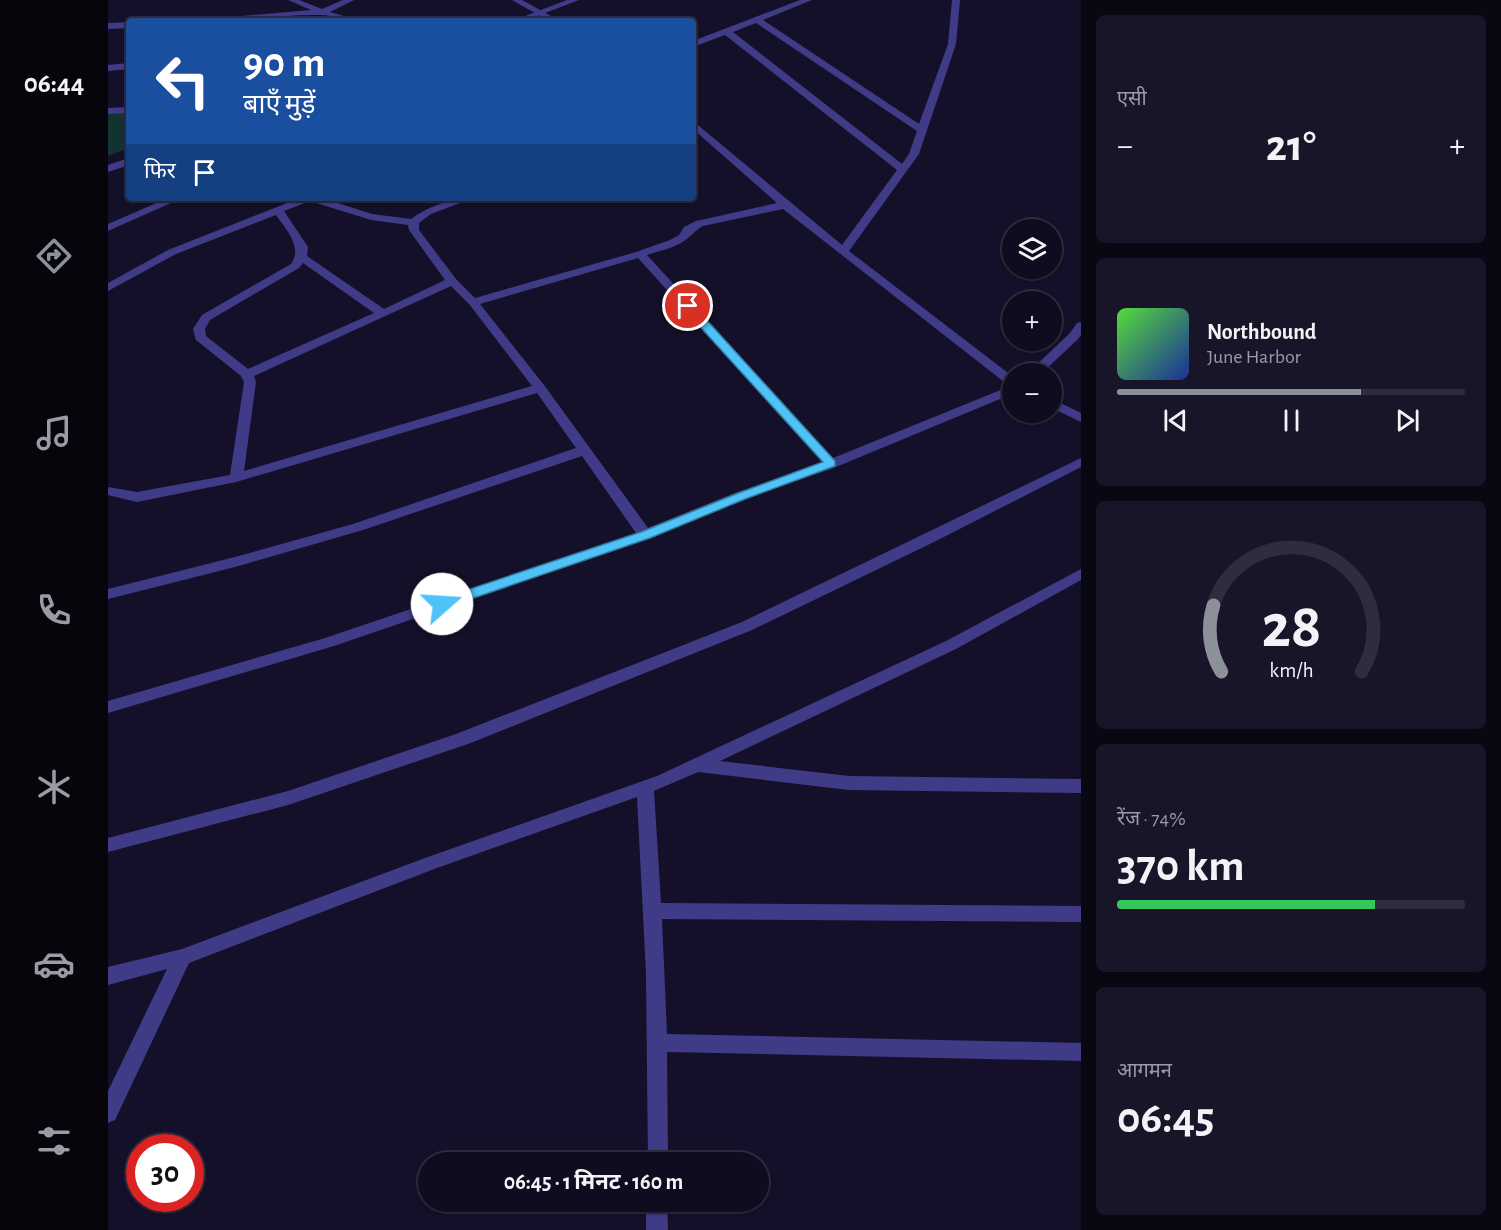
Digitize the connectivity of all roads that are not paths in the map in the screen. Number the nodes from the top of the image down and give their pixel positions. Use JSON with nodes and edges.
{"nodes":[{"id":1,"x":292,"y":0,"type":"edge"},
{"id":2,"x":350,"y":0,"type":"edge"},
{"id":3,"x":516,"y":0,"type":"edge"},
{"id":4,"x":575,"y":0,"type":"edge"},
{"id":5,"x":808,"y":0,"type":"edge"},
{"id":6,"x":956,"y":0,"type":"edge"},
{"id":7,"x":322,"y":12,"type":"junction"},
{"id":8,"x":542,"y":12,"type":"junction"},
{"id":9,"x":253,"y":18,"type":"edge"},
{"id":10,"x":345,"y":18,"type":"edge"},
{"id":11,"x":525,"y":18,"type":"edge"},
{"id":12,"x":551,"y":18,"type":"edge"},
{"id":13,"x":756,"y":19,"type":"junction"},
{"id":14,"x":126,"y":25,"type":"edge"},
{"id":15,"x":108,"y":26,"type":"edge"},
{"id":16,"x":726,"y":31,"type":"junction"},
{"id":17,"x":696,"y":43,"type":"edge"},
{"id":18,"x":126,"y":66,"type":"edge"},
{"id":19,"x":108,"y":68,"type":"edge"},
{"id":20,"x":126,"y":110,"type":"edge"},
{"id":21,"x":108,"y":111,"type":"edge"},
{"id":22,"x":923,"y":131,"type":"junction"},
{"id":23,"x":698,"y":135,"type":"edge"},
{"id":24,"x":126,"y":162,"type":"edge"},
{"id":25,"x":108,"y":168,"type":"edge"},
{"id":26,"x":903,"y":170,"type":"junction"},
{"id":27,"x":170,"y":201,"type":"edge"},
{"id":28,"x":302,"y":201,"type":"edge"},
{"id":29,"x":319,"y":201,"type":"edge"},
{"id":30,"x":459,"y":201,"type":"edge"},
{"id":31,"x":785,"y":205,"type":"junction"},
{"id":32,"x":278,"y":210,"type":"junction"},
{"id":33,"x":413,"y":222,"type":"junction"},
{"id":34,"x":108,"y":228,"type":"edge"},
{"id":35,"x":843,"y":252,"type":"junction"},
{"id":36,"x":640,"y":254,"type":"junction"},
{"id":37,"x":301,"y":256,"type":"junction"},
{"id":38,"x":452,"y":281,"type":"junction"},
{"id":39,"x":108,"y":288,"type":"edge"},
{"id":40,"x":473,"y":302,"type":"junction"},
{"id":41,"x":383,"y":314,"type":"junction"},
{"id":42,"x":1081,"y":326,"type":"edge"},
{"id":43,"x":1045,"y":363,"type":"edge"},
{"id":44,"x":247,"y":374,"type":"junction"},
{"id":45,"x":1002,"y":374,"type":"edge"},
{"id":46,"x":540,"y":388,"type":"junction"},
{"id":47,"x":1002,"y":394,"type":"edge"},
{"id":48,"x":1062,"y":409,"type":"edge"},
{"id":49,"x":1081,"y":418,"type":"edge"},
{"id":50,"x":585,"y":450,"type":"junction"},
{"id":51,"x":1081,"y":462,"type":"edge"},
{"id":52,"x":831,"y":464,"type":"junction"},
{"id":53,"x":236,"y":478,"type":"junction"},
{"id":54,"x":108,"y":491,"type":"edge"},
{"id":55,"x":645,"y":535,"type":"junction"},
{"id":56,"x":1081,"y":574,"type":"edge"},
{"id":57,"x":108,"y":594,"type":"edge"},
{"id":58,"x":108,"y":707,"type":"edge"},
{"id":59,"x":696,"y":765,"type":"junction"},
{"id":60,"x":1081,"y":786,"type":"edge"},
{"id":61,"x":645,"y":787,"type":"junction"},
{"id":62,"x":108,"y":845,"type":"edge"},
{"id":63,"x":653,"y":911,"type":"junction"},
{"id":64,"x":1081,"y":914,"type":"edge"},
{"id":65,"x":182,"y":957,"type":"junction"},
{"id":66,"x":108,"y":976,"type":"edge"},
{"id":67,"x":658,"y":1043,"type":"junction"},
{"id":68,"x":1081,"y":1052,"type":"edge"},
{"id":69,"x":108,"y":1113,"type":"edge"},
{"id":70,"x":657,"y":1152,"type":"edge"},
{"id":71,"x":657,"y":1212,"type":"edge"},
{"id":72,"x":657,"y":1230,"type":"edge"}],
"edges":[{"from":1,"to":7,"type":"street"},
{"from":2,"to":7,"type":"street"},
{"from":3,"to":8,"type":"street"},
{"from":4,"to":8,"type":"street"},
{"from":5,"to":13,"type":"street"},
{"from":6,"to":22,"type":"street"},
{"from":7,"to":9,"type":"street"},
{"from":7,"to":10,"type":"street"},
{"from":8,"to":11,"type":"street"},
{"from":8,"to":12,"type":"street"},
{"from":13,"to":16,"type":"street"},
{"from":13,"to":22,"type":"street"},
{"from":14,"to":15,"type":"street"},
{"from":16,"to":17,"type":"street"},
{"from":16,"to":26,"type":"street"},
{"from":18,"to":19,"type":"street"},
{"from":20,"to":21,"type":"street"},
{"from":22,"to":26,"type":"street"},
{"from":23,"to":31,"type":"street"},
{"from":24,"to":25,"type":"street"},
{"from":26,"to":35,"type":"street"},
{"from":27,"to":34,"type":"street"},
{"from":28,"to":32,"type":"street"},
{"from":29,"to":33,"type":"street"},
{"from":30,"to":33,"type":"street"},
{"from":31,"to":35,"type":"street"},
{"from":31,"to":36,"type":"street"},
{"from":32,"to":37,"type":"street"},
{"from":32,"to":39,"type":"street"},
{"from":33,"to":38,"type":"street"},
{"from":35,"to":45,"type":"street"},
{"from":36,"to":40,"type":"street"},
{"from":36,"to":52,"type":"street"},
{"from":37,"to":41,"type":"street"},
{"from":37,"to":44,"type":"street"},
{"from":38,"to":40,"type":"street"},
{"from":38,"to":41,"type":"street"},
{"from":40,"to":46,"type":"street"},
{"from":41,"to":44,"type":"street"},
{"from":42,"to":43,"type":"street"},
{"from":44,"to":53,"type":"street"},
{"from":46,"to":50,"type":"street"},
{"from":46,"to":53,"type":"street"},
{"from":47,"to":52,"type":"street"},
{"from":48,"to":49,"type":"street"},
{"from":50,"to":55,"type":"street"},
{"from":50,"to":57,"type":"street"},
{"from":51,"to":62,"type":"street"},
{"from":52,"to":55,"type":"street"},
{"from":53,"to":54,"type":"street"},
{"from":55,"to":58,"type":"street"},
{"from":56,"to":59,"type":"street"},
{"from":59,"to":60,"type":"street"},
{"from":59,"to":61,"type":"street"},
{"from":61,"to":63,"type":"street"},
{"from":61,"to":65,"type":"street"},
{"from":63,"to":64,"type":"street"},
{"from":63,"to":67,"type":"street"},
{"from":65,"to":66,"type":"street"},
{"from":65,"to":69,"type":"street"},
{"from":67,"to":68,"type":"street"},
{"from":67,"to":70,"type":"street"},
{"from":71,"to":72,"type":"street"}]}
